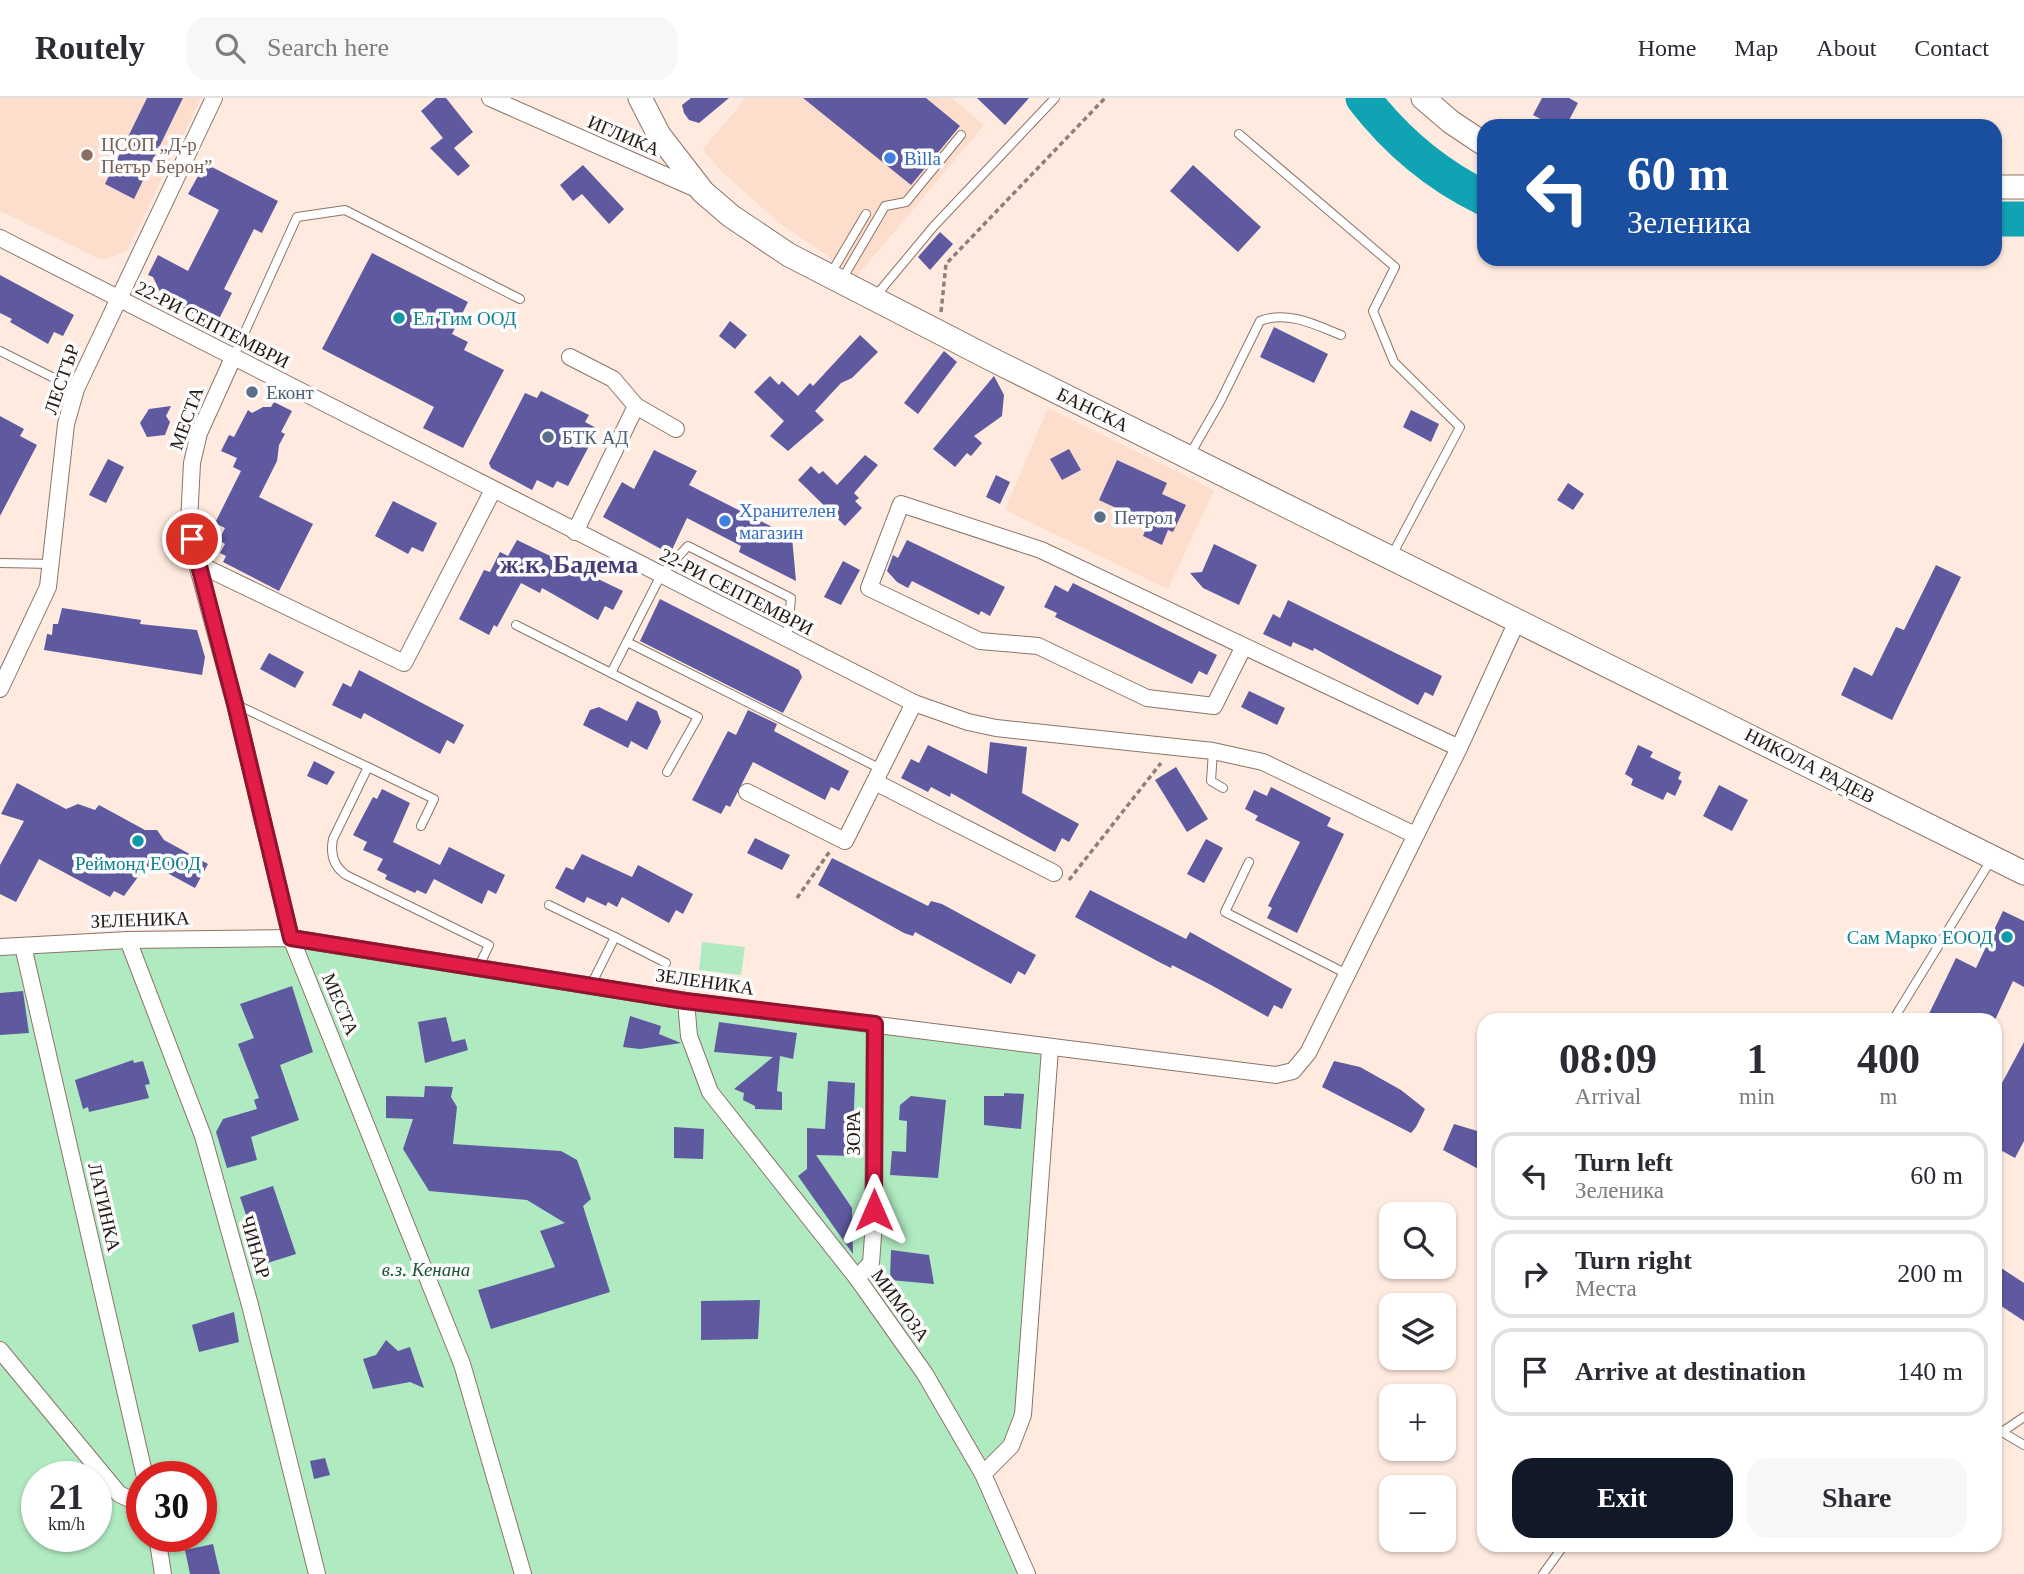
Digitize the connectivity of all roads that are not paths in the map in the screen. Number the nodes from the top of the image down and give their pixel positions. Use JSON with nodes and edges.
{"nodes":[{"id":1,"x":214,"y":98,"type":"edge"},
{"id":2,"x":490,"y":98,"type":"edge"},
{"id":3,"x":640,"y":98,"type":"edge"},
{"id":4,"x":1055,"y":98,"type":"edge"},
{"id":5,"x":1423,"y":98,"type":"edge"},
{"id":6,"x":1239,"y":134,"type":"dead end"},
{"id":7,"x":961,"y":135,"type":"dead end"},
{"id":8,"x":1477,"y":139,"type":"edge"},
{"id":9,"x":2002,"y":187,"type":"edge"},
{"id":10,"x":2024,"y":187,"type":"edge"},
{"id":11,"x":703,"y":192,"type":"junction"},
{"id":12,"x":866,"y":214,"type":"dead end"},
{"id":13,"x":0,"y":238,"type":"edge"},
{"id":14,"x":836,"y":278,"type":"junction"},
{"id":15,"x":116,"y":298,"type":"junction"},
{"id":16,"x":874,"y":298,"type":"junction"},
{"id":17,"x":520,"y":299,"type":"dead end"},
{"id":18,"x":1341,"y":335,"type":"dead end"},
{"id":19,"x":0,"y":351,"type":"edge"},
{"id":20,"x":233,"y":358,"type":"junction"},
{"id":21,"x":570,"y":358,"type":"dead end"},
{"id":22,"x":76,"y":389,"type":"junction"},
{"id":23,"x":636,"y":407,"type":"junction"},
{"id":24,"x":676,"y":429,"type":"dead end"},
{"id":25,"x":1188,"y":456,"type":"junction"},
{"id":26,"x":493,"y":491,"type":"junction"},
{"id":27,"x":575,"y":532,"type":"junction"},
{"id":28,"x":1391,"y":557,"type":"junction"},
{"id":29,"x":196,"y":562,"type":"junction"},
{"id":30,"x":0,"y":563,"type":"edge"},
{"id":31,"x":52,"y":565,"type":"junction"},
{"id":32,"x":661,"y":575,"type":"junction"},
{"id":33,"x":1518,"y":619,"type":"junction"},
{"id":34,"x":516,"y":625,"type":"dead end"},
{"id":35,"x":787,"y":640,"type":"junction"},
{"id":36,"x":627,"y":642,"type":"junction"},
{"id":37,"x":1244,"y":646,"type":"junction"},
{"id":38,"x":1597,"y":658,"type":"joint"},
{"id":39,"x":611,"y":673,"type":"junction"},
{"id":40,"x":0,"y":689,"type":"edge"},
{"id":41,"x":914,"y":703,"type":"junction"},
{"id":42,"x":235,"y":704,"type":"junction"},
{"id":43,"x":1459,"y":748,"type":"junction"},
{"id":44,"x":1213,"y":751,"type":"junction"},
{"id":45,"x":368,"y":767,"type":"junction"},
{"id":46,"x":667,"y":772,"type":"dead end"},
{"id":47,"x":878,"y":775,"type":"junction"},
{"id":48,"x":1223,"y":788,"type":"dead end"},
{"id":49,"x":747,"y":792,"type":"dead end"},
{"id":50,"x":421,"y":826,"type":"dead end"},
{"id":51,"x":1415,"y":835,"type":"junction"},
{"id":52,"x":1993,"y":857,"type":"junction"},
{"id":53,"x":1249,"y":862,"type":"dead end"},
{"id":54,"x":1054,"y":873,"type":"road end"},
{"id":55,"x":2024,"y":873,"type":"edge"},
{"id":56,"x":549,"y":905,"type":"dead end"},
{"id":57,"x":615,"y":937,"type":"junction"},
{"id":58,"x":291,"y":938,"type":"junction"},
{"id":59,"x":128,"y":940,"type":"junction"},
{"id":60,"x":23,"y":946,"type":"junction"},
{"id":61,"x":0,"y":947,"type":"edge"},
{"id":62,"x":666,"y":963,"type":"dead end"},
{"id":63,"x":477,"y":969,"type":"junction"},
{"id":64,"x":1347,"y":974,"type":"junction"},
{"id":65,"x":591,"y":985,"type":"junction"},
{"id":66,"x":685,"y":1001,"type":"junction"},
{"id":67,"x":1897,"y":1013,"type":"edge"},
{"id":68,"x":875,"y":1024,"type":"junction"},
{"id":69,"x":1050,"y":1049,"type":"junction"},
{"id":70,"x":857,"y":1278,"type":"junction"},
{"id":71,"x":0,"y":1350,"type":"edge"},
{"id":72,"x":2024,"y":1417,"type":"edge"},
{"id":73,"x":2024,"y":1444,"type":"edge"},
{"id":74,"x":141,"y":1461,"type":"edge"},
{"id":75,"x":983,"y":1474,"type":"junction"},
{"id":76,"x":126,"y":1499,"type":"edge"},
{"id":77,"x":160,"y":1552,"type":"edge"},
{"id":78,"x":1559,"y":1552,"type":"edge"},
{"id":79,"x":163,"y":1574,"type":"edge"},
{"id":80,"x":317,"y":1574,"type":"edge"},
{"id":81,"x":523,"y":1574,"type":"edge"},
{"id":82,"x":1027,"y":1574,"type":"edge"},
{"id":83,"x":1544,"y":1574,"type":"edge"}],
"edges":[{"from":1,"to":15,"type":"street","name":"ЛЕСТЪР"},
{"from":2,"to":11,"type":"street","name":"ИГЛИКА"},
{"from":3,"to":11,"type":"street","name":"БАНСКА"},
{"from":4,"to":16,"type":"lane"},
{"from":5,"to":8,"type":"street"},
{"from":6,"to":28,"type":"lane"},
{"from":7,"to":14,"type":"lane"},
{"from":9,"to":10,"type":"street"},
{"from":11,"to":14,"type":"street","name":"БАНСКА"},
{"from":12,"to":14,"type":"lane"},
{"from":13,"to":15,"type":"street","name":"22-РИ СЕПТЕМВРИ"},
{"from":14,"to":16,"type":"street","name":"БАНСКА"},
{"from":15,"to":20,"type":"street","name":"22-РИ СЕПТЕМВРИ"},
{"from":15,"to":22,"type":"street","name":"ЛЕСТЪР"},
{"from":16,"to":25,"type":"street","name":"БАНСКА"},
{"from":17,"to":20,"type":"lane"},
{"from":18,"to":25,"type":"lane"},
{"from":19,"to":22,"type":"lane"},
{"from":20,"to":26,"type":"street","name":"22-РИ СЕПТЕМВРИ"},
{"from":20,"to":29,"type":"street","name":"МЕСТА"},
{"from":21,"to":23,"type":"street"},
{"from":22,"to":31,"type":"street","name":"ЛЕСТЪР"},
{"from":23,"to":24,"type":"street"},
{"from":23,"to":27,"type":"street"},
{"from":25,"to":28,"type":"street","name":"БАНСКА"},
{"from":26,"to":27,"type":"street","name":"22-РИ СЕПТЕМВРИ"},
{"from":26,"to":29,"type":"street"},
{"from":27,"to":32,"type":"street","name":"22-РИ СЕПТЕМВРИ"},
{"from":28,"to":33,"type":"street","name":"БАНСКА"},
{"from":29,"to":42,"type":"street","name":"МЕСТА"},
{"from":30,"to":31,"type":"lane"},
{"from":31,"to":40,"type":"street","name":"ЛЕСТЪР"},
{"from":32,"to":35,"type":"street","name":"22-РИ СЕПТЕМВРИ"},
{"from":32,"to":35,"type":"lane"},
{"from":32,"to":36,"type":"lane"},
{"from":33,"to":38,"type":"street","name":"БАНСКА"},
{"from":33,"to":43,"type":"street","name":"ЗЕЛЕНИКА"},
{"from":34,"to":39,"type":"lane"},
{"from":35,"to":41,"type":"street","name":"22-РИ СЕПТЕМВРИ"},
{"from":36,"to":39,"type":"lane"},
{"from":36,"to":47,"type":"lane"},
{"from":37,"to":37,"type":"street"},
{"from":37,"to":43,"type":"street"},
{"from":38,"to":52,"type":"street","name":"НИКОЛА РАДЕВ"},
{"from":39,"to":46,"type":"lane"},
{"from":41,"to":44,"type":"street","name":"22-РИ СЕПТЕМВРИ"},
{"from":41,"to":47,"type":"street"},
{"from":42,"to":45,"type":"lane"},
{"from":42,"to":58,"type":"street","name":"МЕСТА"},
{"from":43,"to":51,"type":"street","name":"ЗЕЛЕНИКА"},
{"from":44,"to":48,"type":"lane"},
{"from":44,"to":51,"type":"street","name":"22-РИ СЕПТЕМВРИ"},
{"from":45,"to":50,"type":"lane"},
{"from":45,"to":63,"type":"lane"},
{"from":47,"to":49,"type":"street"},
{"from":47,"to":54,"type":"street"},
{"from":51,"to":64,"type":"street","name":"ЗЕЛЕНИКА"},
{"from":52,"to":55,"type":"street","name":"НИКОЛА РАДЕВ"},
{"from":52,"to":67,"type":"lane"},
{"from":53,"to":64,"type":"lane"},
{"from":56,"to":57,"type":"lane"},
{"from":57,"to":62,"type":"lane"},
{"from":57,"to":65,"type":"lane"},
{"from":58,"to":59,"type":"street","name":"ЗЕЛЕНИКА"},
{"from":58,"to":63,"type":"street","name":"ЗЕЛЕНИКА"},
{"from":58,"to":81,"type":"street","name":"МЕСТА"},
{"from":59,"to":60,"type":"street","name":"ЗЕЛЕНИКА"},
{"from":59,"to":80,"type":"street","name":"ЧИНАР"},
{"from":60,"to":61,"type":"street","name":"ЗЕЛЕНИКА"},
{"from":60,"to":74,"type":"street","name":"ЛАТИНКА"},
{"from":63,"to":65,"type":"street","name":"ЗЕЛЕНИКА"},
{"from":64,"to":69,"type":"street","name":"ЗЕЛЕНИКА"},
{"from":65,"to":66,"type":"street","name":"ЗЕЛЕНИКА"},
{"from":66,"to":68,"type":"street","name":"ЗЕЛЕНИКА"},
{"from":66,"to":70,"type":"street","name":"МИМОЗА"},
{"from":68,"to":69,"type":"street","name":"ЗЕЛЕНИКА"},
{"from":68,"to":70,"type":"street","name":"ЗОРА"},
{"from":69,"to":75,"type":"street"},
{"from":70,"to":75,"type":"street","name":"МИМОЗА"},
{"from":71,"to":76,"type":"street"},
{"from":72,"to":73,"type":"lane"},
{"from":75,"to":82,"type":"street","name":"МИМОЗА"},
{"from":77,"to":79,"type":"street"},
{"from":78,"to":83,"type":"lane"}]}
